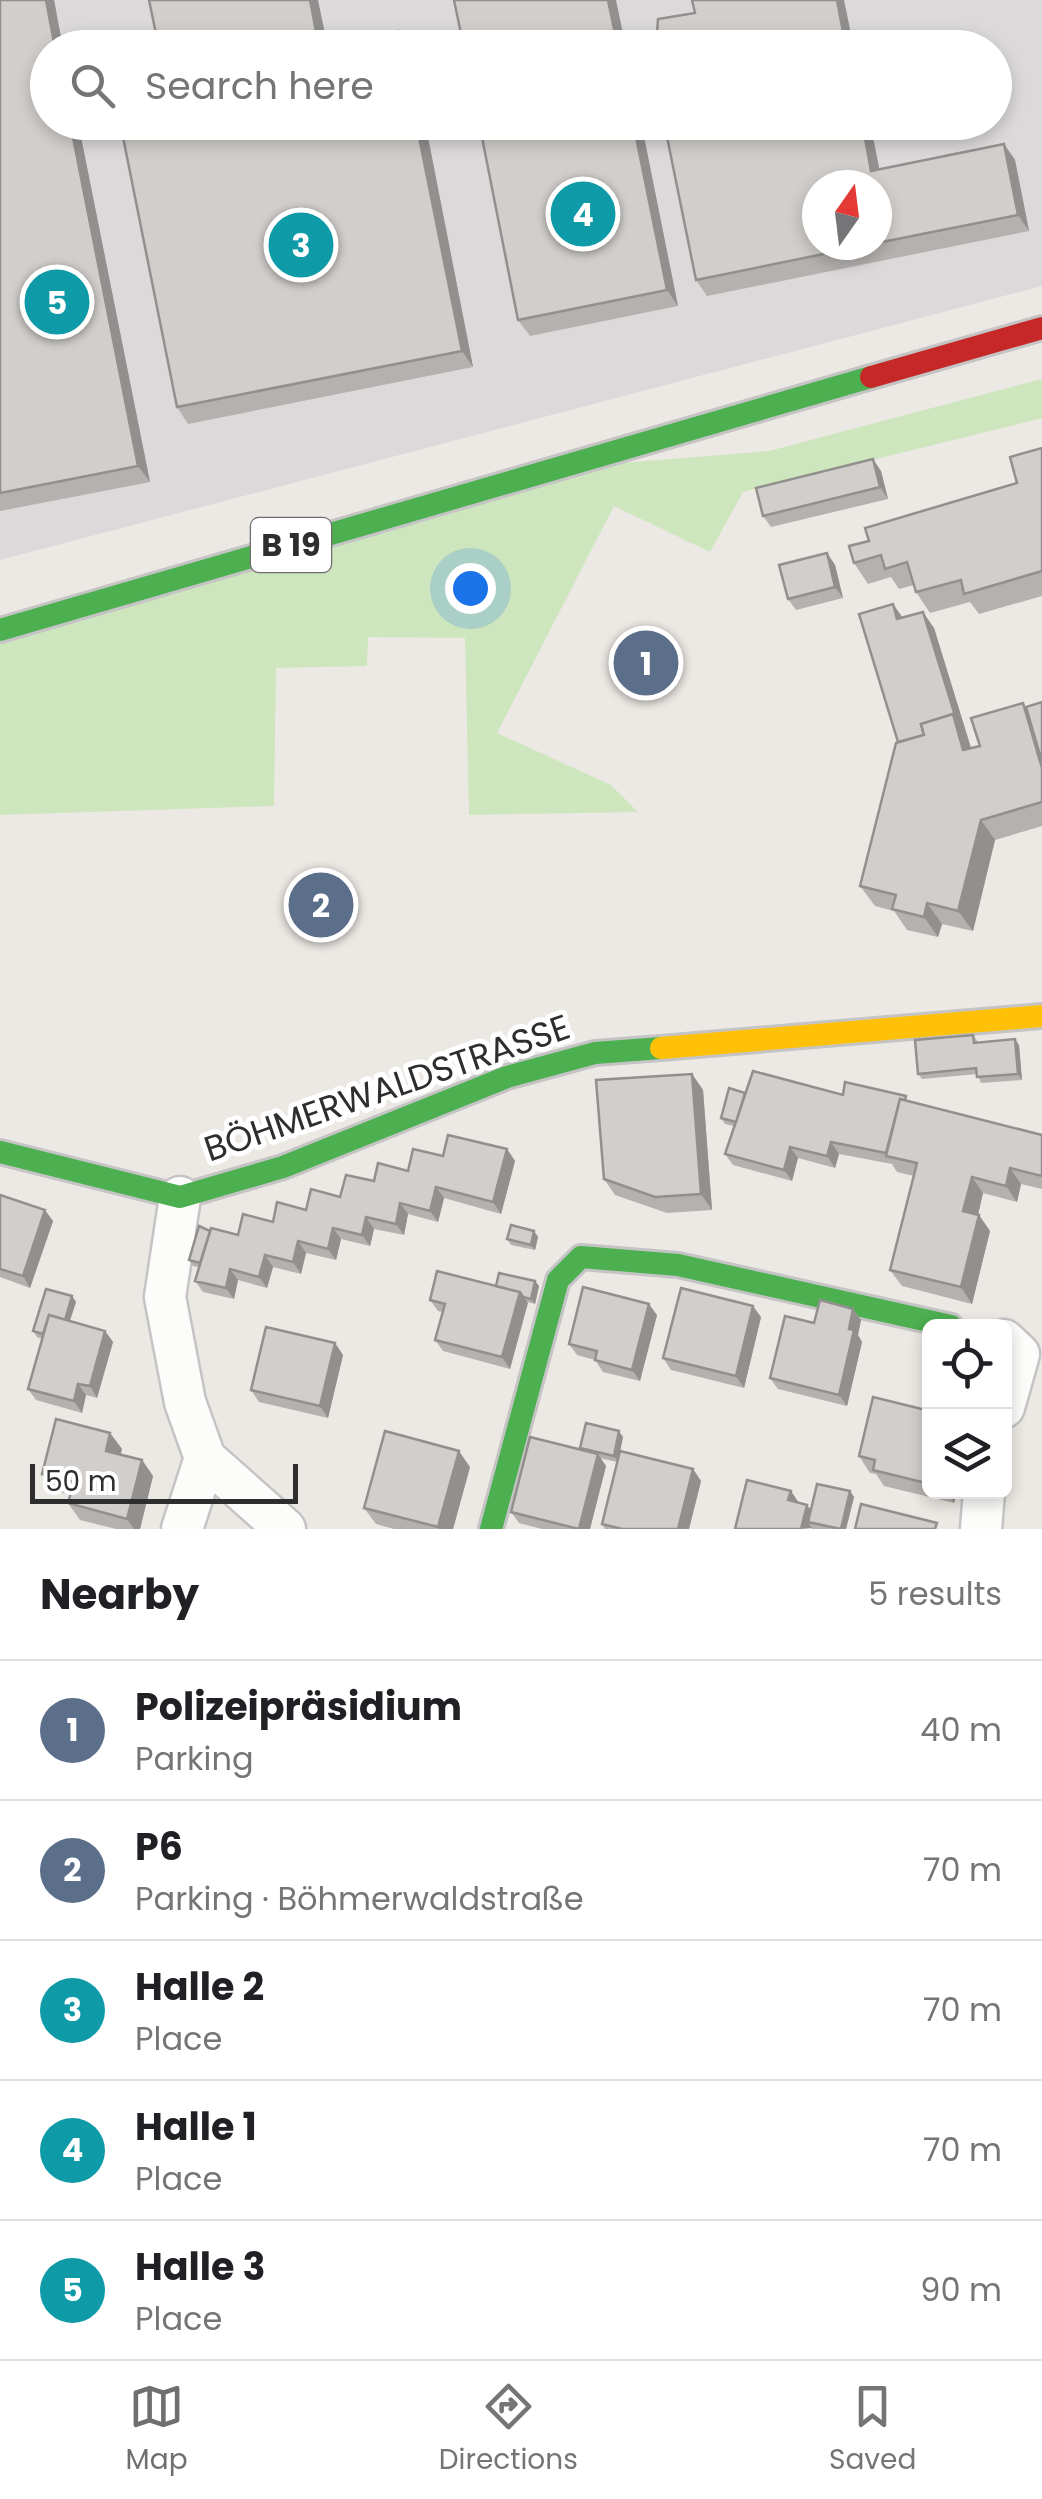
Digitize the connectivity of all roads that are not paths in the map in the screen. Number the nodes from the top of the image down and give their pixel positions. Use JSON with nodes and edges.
{"nodes":[{"id":1,"x":1042,"y":328,"type":"edge"},
{"id":2,"x":0,"y":630,"type":"edge"},
{"id":3,"x":1042,"y":1016,"type":"edge"},
{"id":4,"x":0,"y":1152,"type":"edge"},
{"id":5,"x":180,"y":1197,"type":"junction"},
{"id":6,"x":922,"y":1320,"type":"edge"},
{"id":7,"x":1012,"y":1348,"type":"edge"},
{"id":8,"x":1012,"y":1377,"type":"edge"},
{"id":9,"x":205,"y":1458,"type":"junction"},
{"id":10,"x":983,"y":1499,"type":"edge"},
{"id":11,"x":182,"y":1529,"type":"edge"},
{"id":12,"x":285,"y":1529,"type":"edge"},
{"id":13,"x":491,"y":1529,"type":"edge"},
{"id":14,"x":981,"y":1529,"type":"edge"}],
"edges":[{"from":1,"to":2,"type":"main road","number":"B 19"},
{"from":3,"to":5,"type":"main road","name":"BÖHMERWALDSTRASSE"},
{"from":4,"to":5,"type":"main road","name":"BÖHMERWALDSTRASSE"},
{"from":5,"to":9,"type":"street"},
{"from":6,"to":13,"type":"main road"},
{"from":7,"to":8,"type":"street"},
{"from":9,"to":11,"type":"street"},
{"from":9,"to":12,"type":"street"},
{"from":10,"to":14,"type":"street"}]}
